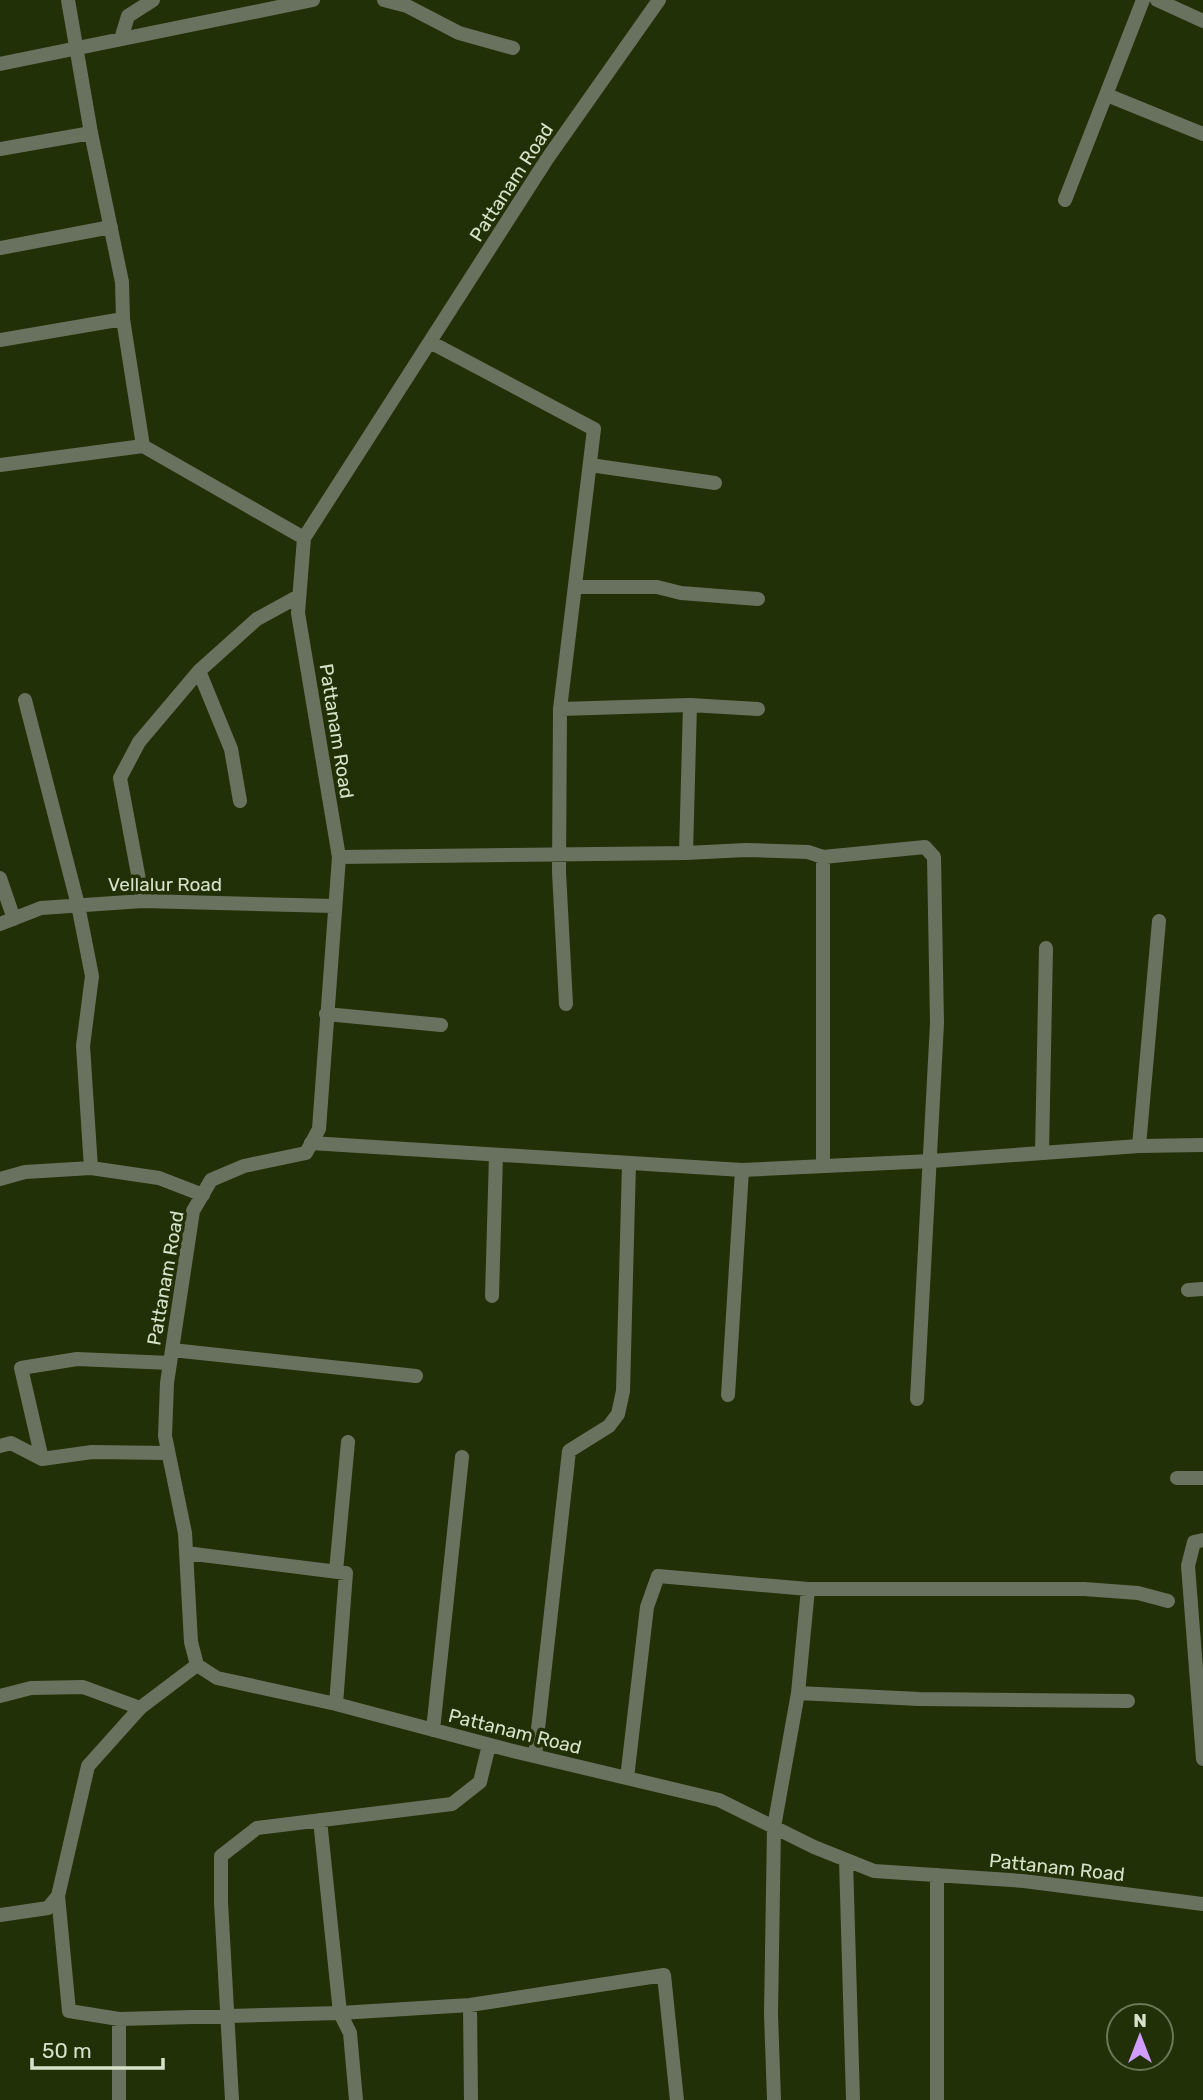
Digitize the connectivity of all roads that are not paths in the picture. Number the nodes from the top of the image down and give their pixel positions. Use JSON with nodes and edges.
{"nodes":[{"id":1,"x":68,"y":0,"type":"edge"},
{"id":2,"x":153,"y":0,"type":"edge"},
{"id":3,"x":313,"y":0,"type":"edge"},
{"id":4,"x":384,"y":0,"type":"edge"},
{"id":5,"x":1143,"y":0,"type":"edge"},
{"id":6,"x":1157,"y":0,"type":"edge"},
{"id":7,"x":654,"y":2,"type":"edge"},
{"id":8,"x":1203,"y":21,"type":"edge"},
{"id":9,"x":121,"y":39,"type":"junction"},
{"id":10,"x":76,"y":48,"type":"junction"},
{"id":11,"x":513,"y":48,"type":"dead end"},
{"id":12,"x":0,"y":64,"type":"edge"},
{"id":13,"x":1107,"y":95,"type":"junction"},
{"id":14,"x":91,"y":133,"type":"junction"},
{"id":15,"x":1203,"y":134,"type":"edge"},
{"id":16,"x":0,"y":149,"type":"edge"},
{"id":17,"x":1065,"y":200,"type":"dead end"},
{"id":18,"x":111,"y":227,"type":"junction"},
{"id":19,"x":0,"y":248,"type":"edge"},
{"id":20,"x":123,"y":318,"type":"junction"},
{"id":21,"x":0,"y":340,"type":"edge"},
{"id":22,"x":430,"y":342,"type":"junction"},
{"id":23,"x":143,"y":446,"type":"junction"},
{"id":24,"x":590,"y":464,"type":"junction"},
{"id":25,"x":0,"y":465,"type":"edge"},
{"id":26,"x":715,"y":483,"type":"dead end"},
{"id":27,"x":304,"y":537,"type":"junction"},
{"id":28,"x":575,"y":587,"type":"junction"},
{"id":29,"x":299,"y":596,"type":"junction"},
{"id":30,"x":758,"y":599,"type":"dead end"},
{"id":31,"x":199,"y":671,"type":"junction"},
{"id":32,"x":25,"y":700,"type":"dead end"},
{"id":33,"x":690,"y":705,"type":"junction"},
{"id":34,"x":560,"y":709,"type":"junction"},
{"id":35,"x":758,"y":709,"type":"dead end"},
{"id":36,"x":240,"y":801,"type":"dead end"},
{"id":37,"x":559,"y":853,"type":"junction"},
{"id":38,"x":686,"y":853,"type":"junction"},
{"id":39,"x":339,"y":857,"type":"junction"},
{"id":40,"x":823,"y":857,"type":"junction"},
{"id":41,"x":0,"y":877,"type":"edge"},
{"id":42,"x":143,"y":901,"type":"junction"},
{"id":43,"x":78,"y":905,"type":"junction"},
{"id":44,"x":334,"y":906,"type":"junction"},
{"id":45,"x":1159,"y":921,"type":"dead end"},
{"id":46,"x":7,"y":922,"type":"edge"},
{"id":47,"x":1046,"y":948,"type":"dead end"},
{"id":48,"x":566,"y":1004,"type":"dead end"},
{"id":49,"x":326,"y":1014,"type":"junction"},
{"id":50,"x":441,"y":1025,"type":"dead end"},
{"id":51,"x":311,"y":1143,"type":"junction"},
{"id":52,"x":1203,"y":1145,"type":"edge"},
{"id":53,"x":1139,"y":1146,"type":"junction"},
{"id":54,"x":1042,"y":1153,"type":"junction"},
{"id":55,"x":496,"y":1155,"type":"junction"},
{"id":56,"x":931,"y":1161,"type":"junction"},
{"id":57,"x":629,"y":1163,"type":"junction"},
{"id":58,"x":823,"y":1166,"type":"junction"},
{"id":59,"x":91,"y":1168,"type":"junction"},
{"id":60,"x":742,"y":1170,"type":"junction"},
{"id":61,"x":0,"y":1179,"type":"edge"},
{"id":62,"x":203,"y":1195,"type":"junction"},
{"id":63,"x":492,"y":1296,"type":"dead end"},
{"id":64,"x":171,"y":1357,"type":"junction"},
{"id":65,"x":416,"y":1376,"type":"dead end"},
{"id":66,"x":728,"y":1395,"type":"dead end"},
{"id":67,"x":917,"y":1399,"type":"dead end"},
{"id":68,"x":348,"y":1442,"type":"dead end"},
{"id":69,"x":0,"y":1446,"type":"edge"},
{"id":70,"x":168,"y":1453,"type":"junction"},
{"id":71,"x":462,"y":1457,"type":"dead end"},
{"id":72,"x":42,"y":1459,"type":"junction"},
{"id":73,"x":1177,"y":1478,"type":"dead end"},
{"id":74,"x":1203,"y":1478,"type":"edge"},
{"id":75,"x":1203,"y":1540,"type":"edge"},
{"id":76,"x":186,"y":1553,"type":"junction"},
{"id":77,"x":336,"y":1571,"type":"junction"},
{"id":78,"x":808,"y":1589,"type":"junction"},
{"id":79,"x":1168,"y":1601,"type":"dead end"},
{"id":80,"x":197,"y":1665,"type":"junction"},
{"id":81,"x":798,"y":1693,"type":"junction"},
{"id":82,"x":0,"y":1696,"type":"edge"},
{"id":83,"x":1128,"y":1700,"type":"dead end"},
{"id":84,"x":336,"y":1704,"type":"junction"},
{"id":85,"x":140,"y":1708,"type":"junction"},
{"id":86,"x":433,"y":1730,"type":"junction"},
{"id":87,"x":489,"y":1745,"type":"junction"},
{"id":88,"x":535,"y":1756,"type":"junction"},
{"id":89,"x":1203,"y":1759,"type":"edge"},
{"id":90,"x":627,"y":1778,"type":"junction"},
{"id":91,"x":320,"y":1820,"type":"junction"},
{"id":92,"x":774,"y":1827,"type":"junction"},
{"id":93,"x":846,"y":1860,"type":"junction"},
{"id":94,"x":937,"y":1875,"type":"junction"},
{"id":95,"x":58,"y":1896,"type":"junction"},
{"id":96,"x":1203,"y":1904,"type":"edge"},
{"id":97,"x":0,"y":1915,"type":"edge"},
{"id":98,"x":470,"y":2005,"type":"junction"},
{"id":99,"x":340,"y":2013,"type":"junction"},
{"id":100,"x":226,"y":2016,"type":"junction"},
{"id":101,"x":119,"y":2019,"type":"junction"},
{"id":102,"x":119,"y":2100,"type":"edge"},
{"id":103,"x":232,"y":2100,"type":"edge"},
{"id":104,"x":356,"y":2100,"type":"edge"},
{"id":105,"x":471,"y":2100,"type":"edge"},
{"id":106,"x":677,"y":2100,"type":"edge"},
{"id":107,"x":774,"y":2100,"type":"edge"},
{"id":108,"x":853,"y":2100,"type":"edge"},
{"id":109,"x":937,"y":2100,"type":"edge"}],
"edges":[{"from":1,"to":10,"type":"street"},
{"from":2,"to":9,"type":"street"},
{"from":3,"to":9,"type":"street"},
{"from":4,"to":11,"type":"street"},
{"from":5,"to":13,"type":"street"},
{"from":6,"to":8,"type":"street"},
{"from":7,"to":22,"type":"street","name":"Pattanam Road"},
{"from":9,"to":10,"type":"street"},
{"from":10,"to":12,"type":"street"},
{"from":10,"to":14,"type":"street"},
{"from":13,"to":15,"type":"street"},
{"from":13,"to":17,"type":"street"},
{"from":14,"to":16,"type":"street"},
{"from":14,"to":18,"type":"street"},
{"from":18,"to":19,"type":"street"},
{"from":18,"to":20,"type":"street"},
{"from":20,"to":21,"type":"street"},
{"from":20,"to":23,"type":"street"},
{"from":22,"to":24,"type":"street"},
{"from":22,"to":27,"type":"street","name":"Pattanam Road"},
{"from":23,"to":25,"type":"street"},
{"from":23,"to":27,"type":"street"},
{"from":24,"to":26,"type":"street"},
{"from":24,"to":28,"type":"street"},
{"from":27,"to":29,"type":"street","name":"Pattanam Road"},
{"from":28,"to":30,"type":"street"},
{"from":28,"to":34,"type":"street"},
{"from":29,"to":31,"type":"street"},
{"from":29,"to":39,"type":"street","name":"Pattanam Road"},
{"from":31,"to":36,"type":"street"},
{"from":31,"to":42,"type":"street"},
{"from":32,"to":43,"type":"street"},
{"from":33,"to":34,"type":"street"},
{"from":33,"to":35,"type":"street"},
{"from":33,"to":38,"type":"street"},
{"from":34,"to":37,"type":"street"},
{"from":37,"to":38,"type":"street"},
{"from":37,"to":39,"type":"street"},
{"from":37,"to":48,"type":"street"},
{"from":38,"to":40,"type":"street"},
{"from":39,"to":44,"type":"street","name":"Pattanam Road"},
{"from":40,"to":56,"type":"street"},
{"from":40,"to":58,"type":"street"},
{"from":41,"to":46,"type":"street"},
{"from":42,"to":43,"type":"street","name":"Vellalur Road"},
{"from":42,"to":44,"type":"street","name":"Vellalur Road"},
{"from":43,"to":46,"type":"street","name":"Vellalur Road"},
{"from":43,"to":59,"type":"street"},
{"from":44,"to":49,"type":"street","name":"Pattanam Road"},
{"from":45,"to":53,"type":"street"},
{"from":47,"to":54,"type":"street"},
{"from":49,"to":50,"type":"street"},
{"from":49,"to":51,"type":"street","name":"Pattanam Road"},
{"from":51,"to":55,"type":"street"},
{"from":51,"to":62,"type":"street","name":"Pattanam Road"},
{"from":52,"to":53,"type":"street"},
{"from":53,"to":54,"type":"street"},
{"from":54,"to":56,"type":"street"},
{"from":55,"to":57,"type":"street"},
{"from":55,"to":63,"type":"street"},
{"from":56,"to":58,"type":"street"},
{"from":56,"to":67,"type":"street"},
{"from":57,"to":60,"type":"street"},
{"from":57,"to":88,"type":"street"},
{"from":58,"to":60,"type":"street"},
{"from":59,"to":61,"type":"street"},
{"from":59,"to":62,"type":"street"},
{"from":60,"to":66,"type":"street"},
{"from":62,"to":64,"type":"street","name":"Pattanam Road"},
{"from":64,"to":65,"type":"street"},
{"from":64,"to":70,"type":"street","name":"Pattanam Road"},
{"from":64,"to":72,"type":"street"},
{"from":68,"to":77,"type":"street"},
{"from":69,"to":72,"type":"street"},
{"from":70,"to":72,"type":"street"},
{"from":70,"to":76,"type":"street","name":"Pattanam Road"},
{"from":71,"to":86,"type":"street"},
{"from":73,"to":74,"type":"street"},
{"from":75,"to":89,"type":"street"},
{"from":76,"to":77,"type":"street"},
{"from":76,"to":80,"type":"street","name":"Pattanam Road"},
{"from":77,"to":84,"type":"street"},
{"from":78,"to":79,"type":"street"},
{"from":78,"to":81,"type":"street"},
{"from":78,"to":90,"type":"street"},
{"from":80,"to":84,"type":"street","name":"Pattanam Road"},
{"from":80,"to":85,"type":"street"},
{"from":81,"to":83,"type":"street"},
{"from":81,"to":92,"type":"street"},
{"from":82,"to":85,"type":"street"},
{"from":84,"to":86,"type":"street","name":"Pattanam Road"},
{"from":85,"to":95,"type":"street"},
{"from":86,"to":87,"type":"street","name":"Pattanam Road"},
{"from":87,"to":88,"type":"street","name":"Pattanam Road"},
{"from":87,"to":91,"type":"street"},
{"from":88,"to":90,"type":"street","name":"Pattanam Road"},
{"from":90,"to":92,"type":"street","name":"Pattanam Road"},
{"from":91,"to":99,"type":"street"},
{"from":91,"to":100,"type":"street"},
{"from":92,"to":93,"type":"street","name":"Pattanam Road"},
{"from":92,"to":107,"type":"street"},
{"from":93,"to":94,"type":"street","name":"Pattanam Road"},
{"from":93,"to":108,"type":"street"},
{"from":94,"to":96,"type":"street","name":"Pattanam Road"},
{"from":94,"to":109,"type":"street"},
{"from":95,"to":97,"type":"street"},
{"from":95,"to":101,"type":"street"},
{"from":98,"to":99,"type":"street"},
{"from":98,"to":105,"type":"street"},
{"from":98,"to":106,"type":"street"},
{"from":99,"to":100,"type":"street"},
{"from":99,"to":104,"type":"street"},
{"from":100,"to":101,"type":"street"},
{"from":100,"to":103,"type":"street"},
{"from":101,"to":102,"type":"street"}]}
